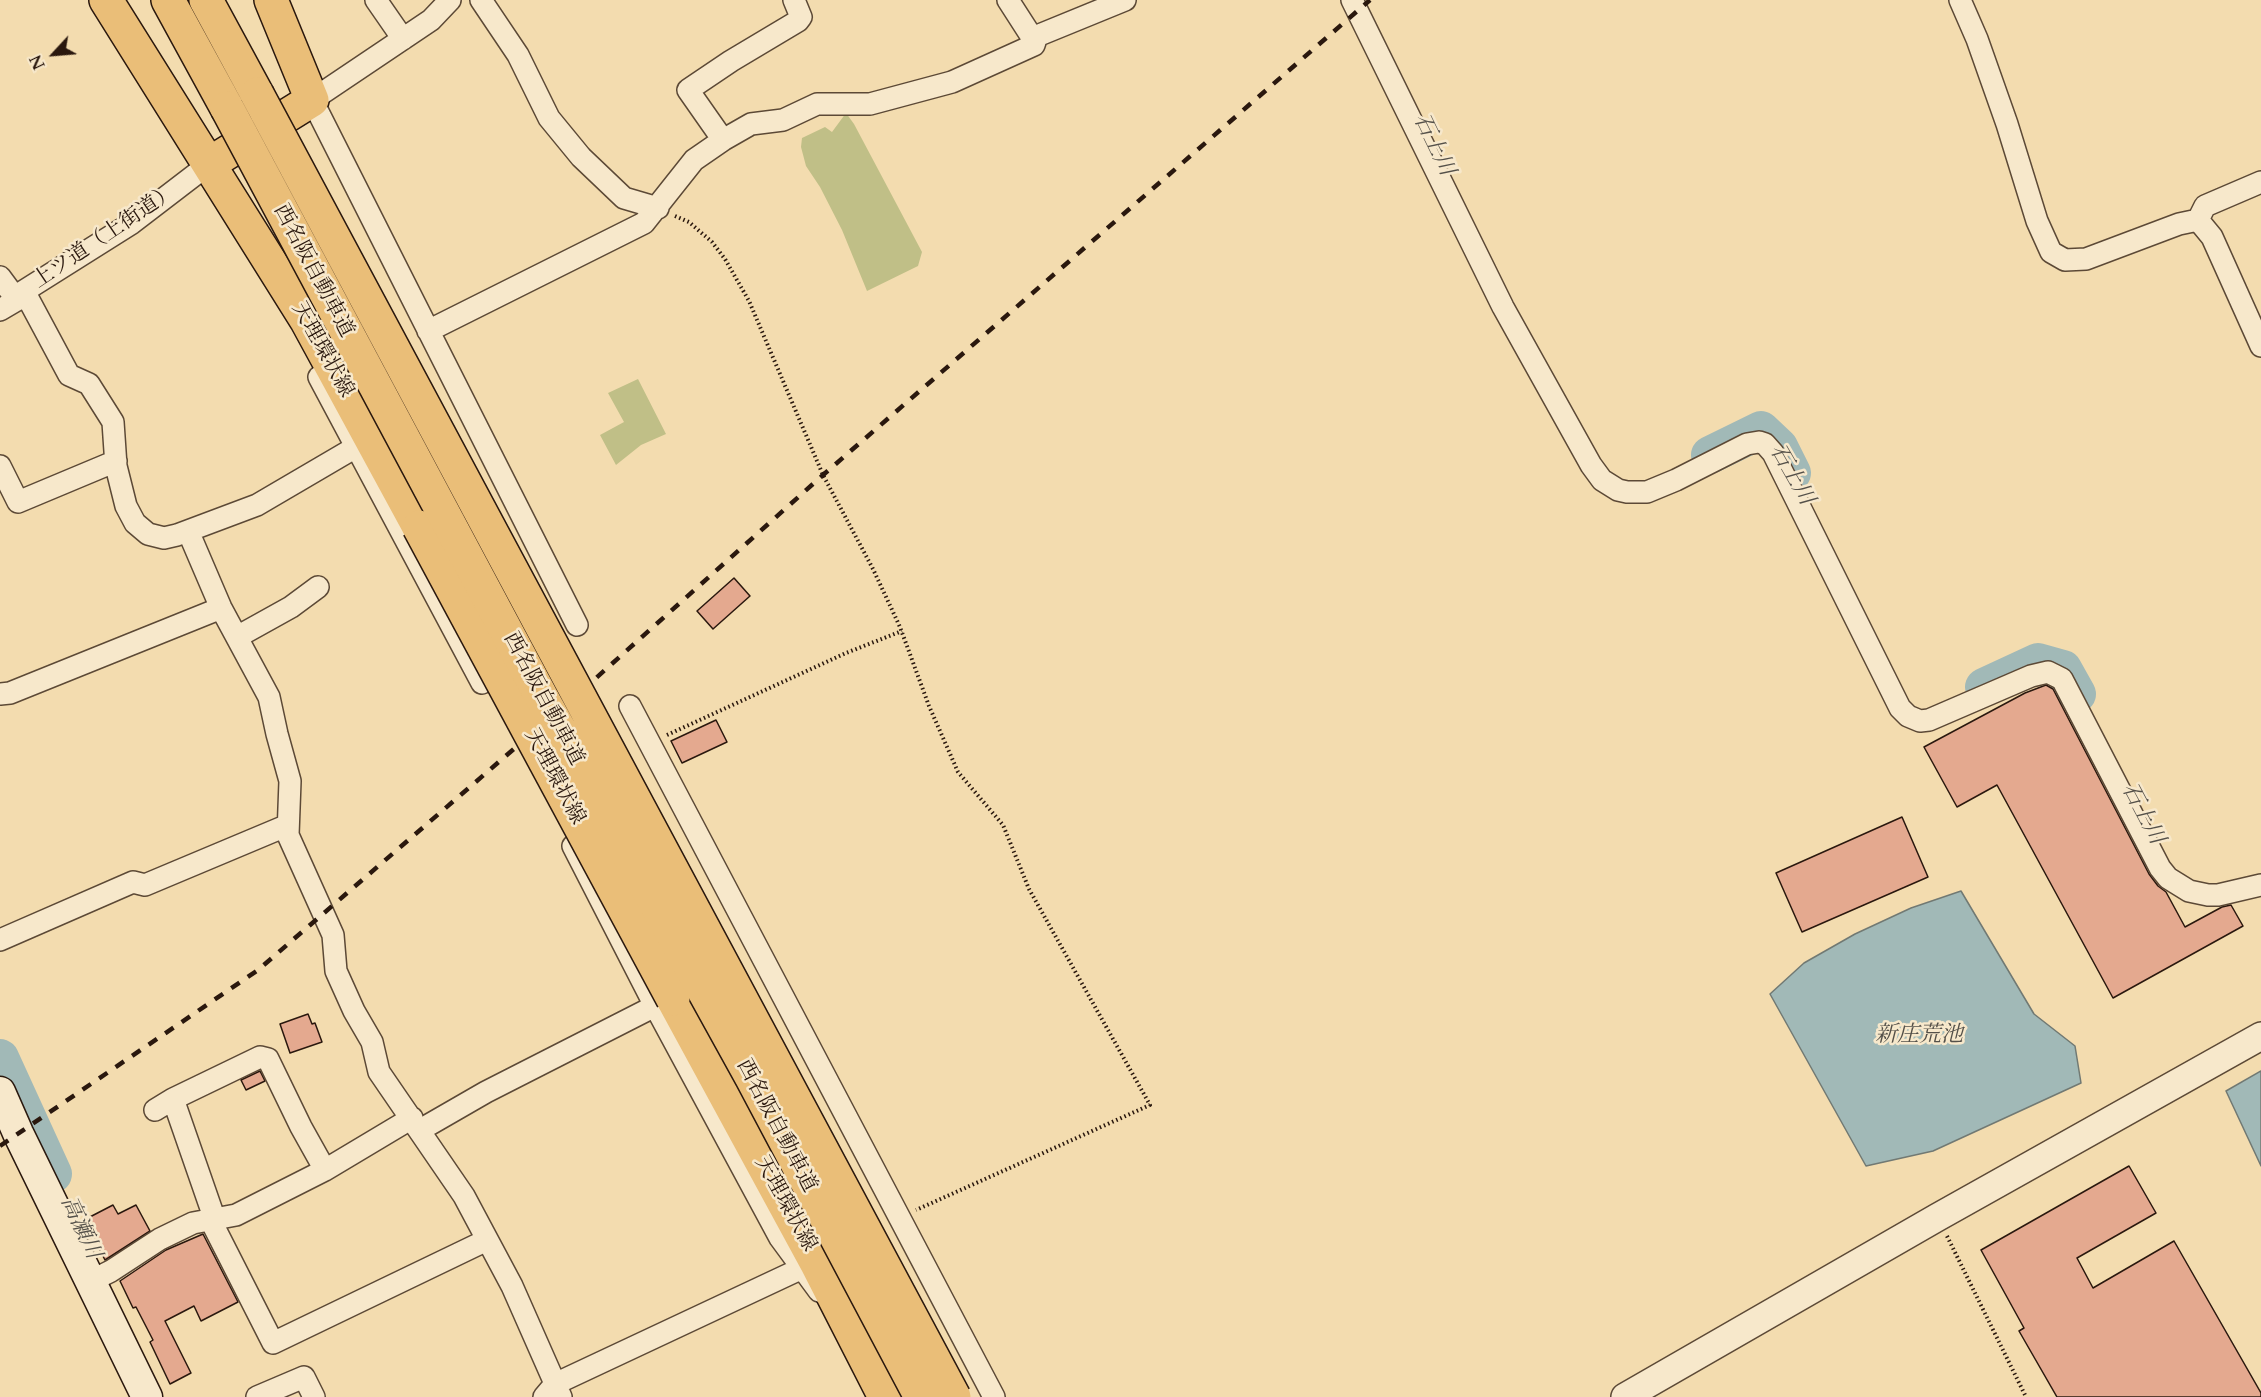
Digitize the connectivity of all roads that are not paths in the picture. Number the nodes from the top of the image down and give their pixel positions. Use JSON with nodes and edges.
{"nodes":[{"id":1,"x":106,"y":0,"type":"edge"},
{"id":2,"x":157,"y":0,"type":"edge"},
{"id":3,"x":168,"y":0,"type":"edge"},
{"id":4,"x":206,"y":0,"type":"edge"},
{"id":5,"x":222,"y":0,"type":"edge"},
{"id":6,"x":271,"y":0,"type":"edge"},
{"id":7,"x":376,"y":0,"type":"edge"},
{"id":8,"x":450,"y":0,"type":"edge"},
{"id":9,"x":482,"y":0,"type":"edge"},
{"id":10,"x":794,"y":0,"type":"edge"},
{"id":11,"x":1008,"y":0,"type":"edge"},
{"id":12,"x":1125,"y":0,"type":"edge"},
{"id":13,"x":1352,"y":0,"type":"edge"},
{"id":14,"x":1960,"y":0,"type":"edge"},
{"id":15,"x":1032,"y":38,"type":"junction"},
{"id":16,"x":403,"y":39,"type":"junction"},
{"id":17,"x":210,"y":79,"type":"junction"},
{"id":18,"x":250,"y":81,"type":"junction"},
{"id":19,"x":312,"y":100,"type":"junction"},
{"id":20,"x":723,"y":140,"type":"junction"},
{"id":21,"x":209,"y":164,"type":"junction"},
{"id":22,"x":2261,"y":182,"type":"edge"},
{"id":23,"x":658,"y":208,"type":"junction"},
{"id":24,"x":2198,"y":220,"type":"junction"},
{"id":25,"x":258,"y":242,"type":"junction"},
{"id":26,"x":0,"y":277,"type":"edge"},
{"id":27,"x":14,"y":300,"type":"edge"},
{"id":28,"x":428,"y":331,"type":"junction"},
{"id":29,"x":2261,"y":346,"type":"edge"},
{"id":30,"x":356,"y":447,"type":"junction"},
{"id":31,"x":116,"y":461,"type":"junction"},
{"id":32,"x":0,"y":466,"type":"edge"},
{"id":33,"x":188,"y":531,"type":"junction"},
{"id":34,"x":318,"y":586,"type":"dead end"},
{"id":35,"x":221,"y":608,"type":"junction"},
{"id":36,"x":577,"y":625,"type":"dead end"},
{"id":37,"x":237,"y":636,"type":"junction"},
{"id":38,"x":482,"y":683,"type":"dead end"},
{"id":39,"x":0,"y":694,"type":"edge"},
{"id":40,"x":630,"y":706,"type":"dead end"},
{"id":41,"x":545,"y":793,"type":"dead end"},
{"id":42,"x":288,"y":825,"type":"junction"},
{"id":43,"x":2261,"y":885,"type":"edge"},
{"id":44,"x":0,"y":940,"type":"edge"},
{"id":45,"x":664,"y":1003,"type":"junction"},
{"id":46,"x":2261,"y":1036,"type":"edge"},
{"id":47,"x":0,"y":1092,"type":"edge"},
{"id":48,"x":416,"y":1124,"type":"junction"},
{"id":49,"x":7,"y":1125,"type":"edge"},
{"id":50,"x":325,"y":1170,"type":"junction"},
{"id":51,"x":213,"y":1220,"type":"junction"},
{"id":52,"x":487,"y":1239,"type":"junction"},
{"id":53,"x":808,"y":1265,"type":"junction"},
{"id":54,"x":99,"y":1277,"type":"junction"},
{"id":55,"x":553,"y":1393,"type":"edge"},
{"id":56,"x":147,"y":1397,"type":"edge"},
{"id":57,"x":257,"y":1397,"type":"edge"},
{"id":58,"x":314,"y":1397,"type":"edge"},
{"id":59,"x":885,"y":1397,"type":"edge"},
{"id":60,"x":921,"y":1397,"type":"edge"},
{"id":61,"x":954,"y":1397,"type":"edge"},
{"id":62,"x":994,"y":1397,"type":"edge"},
{"id":63,"x":1625,"y":1397,"type":"edge"}],
"edges":[{"from":1,"to":21,"type":"main road","name":"天理環状線"},
{"from":2,"to":17,"type":"main road"},
{"from":3,"to":17,"type":"main road","name":"西名阪自動車道"},
{"from":4,"to":18,"type":"main road","name":"西名阪自動車道"},
{"from":5,"to":18,"type":"main road"},
{"from":6,"to":19,"type":"main road"},
{"from":7,"to":16,"type":"street"},
{"from":8,"to":16,"type":"street"},
{"from":9,"to":23,"type":"street"},
{"from":10,"to":20,"type":"street"},
{"from":11,"to":15,"type":"street"},
{"from":12,"to":15,"type":"street"},
{"from":13,"to":43,"type":"street"},
{"from":14,"to":24,"type":"street"},
{"from":15,"to":20,"type":"street"},
{"from":16,"to":19,"type":"street"},
{"from":17,"to":60,"type":"main road","name":"西名阪自動車道","bridge":true},
{"from":18,"to":61,"type":"main road","name":"西名阪自動車道","bridge":true},
{"from":19,"to":21,"type":"main road"},
{"from":19,"to":28,"type":"street"},
{"from":20,"to":23,"type":"street"},
{"from":21,"to":25,"type":"main road","name":"天理環状線"},
{"from":21,"to":27,"type":"street","name":"上ツ道（上街道）"},
{"from":22,"to":24,"type":"street"},
{"from":23,"to":28,"type":"street"},
{"from":24,"to":29,"type":"street"},
{"from":25,"to":30,"type":"street"},
{"from":25,"to":45,"type":"main road","name":"天理環状線","bridge":true},
{"from":26,"to":27,"type":"street"},
{"from":27,"to":31,"type":"street"},
{"from":28,"to":36,"type":"street"},
{"from":30,"to":33,"type":"street"},
{"from":30,"to":38,"type":"street"},
{"from":31,"to":32,"type":"street"},
{"from":31,"to":33,"type":"street"},
{"from":33,"to":35,"type":"street"},
{"from":34,"to":37,"type":"street"},
{"from":35,"to":37,"type":"street"},
{"from":35,"to":39,"type":"street"},
{"from":37,"to":42,"type":"street"},
{"from":40,"to":62,"type":"street"},
{"from":41,"to":45,"type":"street"},
{"from":42,"to":44,"type":"street"},
{"from":42,"to":48,"type":"street"},
{"from":45,"to":48,"type":"street"},
{"from":45,"to":53,"type":"main road","name":"天理環状線"},
{"from":46,"to":63,"type":"street"},
{"from":47,"to":49,"type":"main road"},
{"from":48,"to":50,"type":"street"},
{"from":48,"to":52,"type":"street"},
{"from":49,"to":54,"type":"main road"},
{"from":50,"to":51,"type":"street"},
{"from":50,"to":51,"type":"street"},
{"from":51,"to":52,"type":"street"},
{"from":51,"to":54,"type":"street"},
{"from":52,"to":55,"type":"street"},
{"from":53,"to":55,"type":"street"},
{"from":53,"to":59,"type":"main road","name":"天理環状線"},
{"from":54,"to":56,"type":"main road"},
{"from":57,"to":58,"type":"street"}]}
